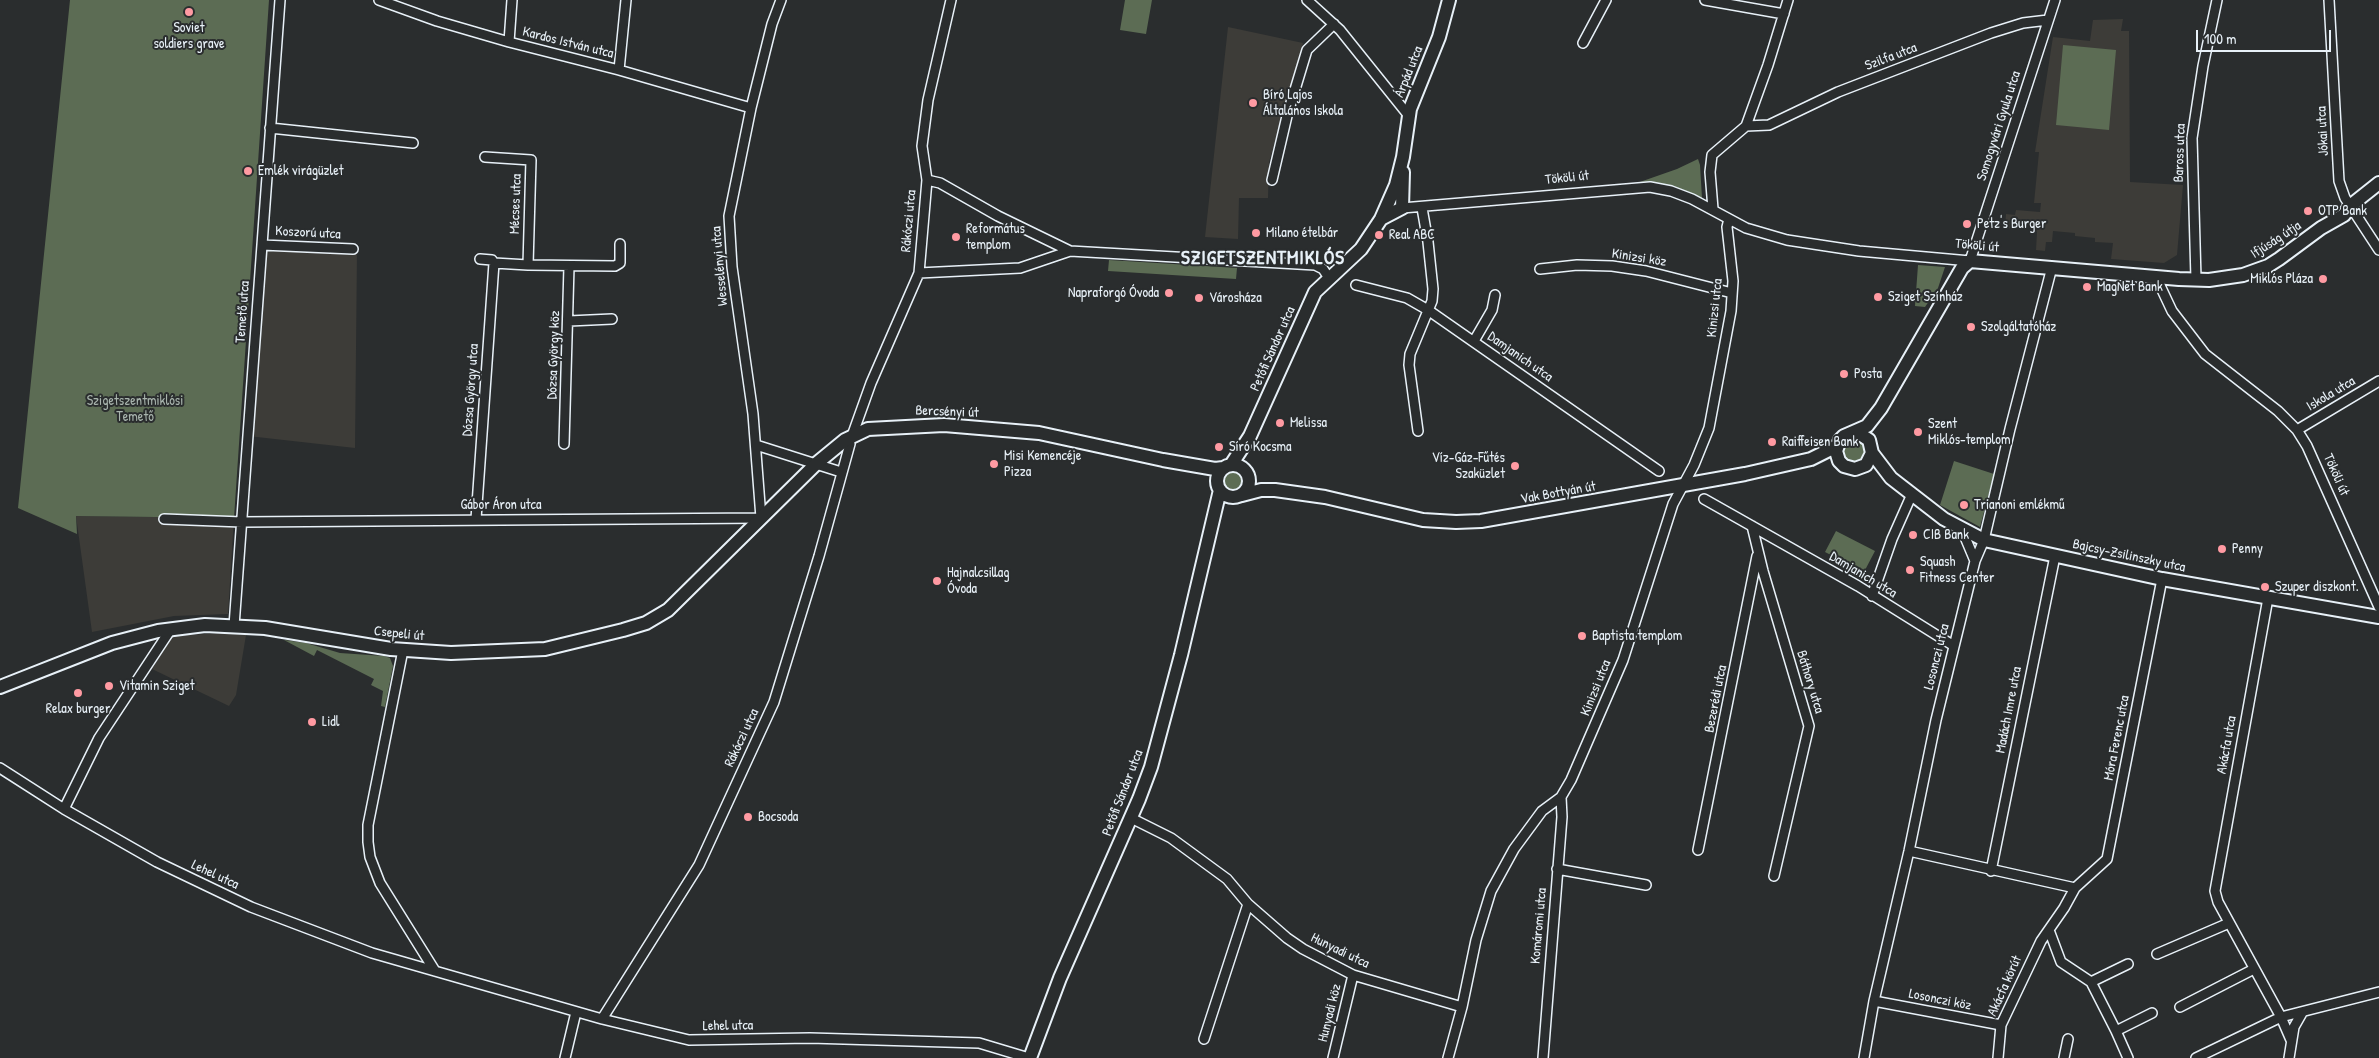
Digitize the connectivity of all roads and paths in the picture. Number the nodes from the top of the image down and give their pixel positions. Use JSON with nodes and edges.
{"nodes":[{"id":1,"x":280,"y":0,"type":"edge"},
{"id":2,"x":379,"y":0,"type":"edge"},
{"id":3,"x":512,"y":0,"type":"edge"},
{"id":4,"x":626,"y":0,"type":"edge"},
{"id":5,"x":781,"y":0,"type":"edge"},
{"id":6,"x":951,"y":0,"type":"edge"},
{"id":7,"x":1307,"y":0,"type":"edge"},
{"id":8,"x":1449,"y":0,"type":"edge"},
{"id":9,"x":1606,"y":0,"type":"edge"},
{"id":10,"x":1705,"y":0,"type":"edge"},
{"id":11,"x":1788,"y":0,"type":"edge"},
{"id":12,"x":2055,"y":0,"type":"edge"},
{"id":13,"x":2218,"y":0,"type":"edge"},
{"id":14,"x":2329,"y":0,"type":"edge"},
{"id":15,"x":1784,"y":14,"type":"junction"},
{"id":16,"x":2048,"y":20,"type":"junction"},
{"id":17,"x":1334,"y":24,"type":"junction"},
{"id":18,"x":509,"y":42,"type":"junction"},
{"id":19,"x":1584,"y":43,"type":"dead end"},
{"id":20,"x":619,"y":70,"type":"junction"},
{"id":21,"x":751,"y":108,"type":"junction"},
{"id":22,"x":1409,"y":116,"type":"junction"},
{"id":23,"x":1746,"y":126,"type":"junction"},
{"id":24,"x":270,"y":128,"type":"junction"},
{"id":25,"x":413,"y":143,"type":"dead end"},
{"id":26,"x":485,"y":157,"type":"dead end"},
{"id":27,"x":1403,"y":157,"type":"junction"},
{"id":28,"x":927,"y":180,"type":"junction"},
{"id":29,"x":1272,"y":180,"type":"dead end"},
{"id":30,"x":2379,"y":183,"type":"edge"},
{"id":31,"x":2350,"y":206,"type":"junction"},
{"id":32,"x":1402,"y":208,"type":"junction"},
{"id":33,"x":1422,"y":208,"type":"junction"},
{"id":34,"x":1713,"y":209,"type":"junction"},
{"id":35,"x":1381,"y":219,"type":"junction"},
{"id":36,"x":1730,"y":219,"type":"junction"},
{"id":37,"x":620,"y":244,"type":"dead end"},
{"id":38,"x":262,"y":245,"type":"junction"},
{"id":39,"x":352,"y":249,"type":"dead end"},
{"id":40,"x":2379,"y":250,"type":"edge"},
{"id":41,"x":1070,"y":251,"type":"junction"},
{"id":42,"x":480,"y":259,"type":"dead end"},
{"id":43,"x":1970,"y":261,"type":"junction"},
{"id":44,"x":494,"y":263,"type":"junction"},
{"id":45,"x":528,"y":265,"type":"junction"},
{"id":46,"x":569,"y":266,"type":"junction"},
{"id":47,"x":2052,"y":267,"type":"junction"},
{"id":48,"x":1540,"y":269,"type":"dead end"},
{"id":49,"x":919,"y":273,"type":"junction"},
{"id":50,"x":2156,"y":277,"type":"junction"},
{"id":51,"x":1329,"y":278,"type":"junction"},
{"id":52,"x":2196,"y":279,"type":"junction"},
{"id":53,"x":1356,"y":284,"type":"dead end"},
{"id":54,"x":1732,"y":293,"type":"junction"},
{"id":55,"x":1495,"y":295,"type":"dead end"},
{"id":56,"x":1428,"y":310,"type":"junction"},
{"id":57,"x":612,"y":320,"type":"dead end"},
{"id":58,"x":569,"y":321,"type":"junction"},
{"id":59,"x":1474,"y":341,"type":"junction"},
{"id":60,"x":2379,"y":380,"type":"edge"},
{"id":61,"x":1881,"y":408,"type":"junction"},
{"id":62,"x":2297,"y":430,"type":"junction"},
{"id":63,"x":1418,"y":431,"type":"dead end"},
{"id":64,"x":1855,"y":433,"type":"junction"},
{"id":65,"x":1250,"y":436,"type":"junction"},
{"id":66,"x":851,"y":440,"type":"junction"},
{"id":67,"x":564,"y":444,"type":"dead end"},
{"id":68,"x":756,"y":445,"type":"junction"},
{"id":69,"x":1837,"y":446,"type":"junction"},
{"id":70,"x":1871,"y":447,"type":"junction"},
{"id":71,"x":1162,"y":460,"type":"junction"},
{"id":72,"x":1839,"y":461,"type":"junction"},
{"id":73,"x":817,"y":463,"type":"junction"},
{"id":74,"x":1796,"y":463,"type":"junction"},
{"id":75,"x":1866,"y":465,"type":"junction"},
{"id":76,"x":1227,"y":467,"type":"junction"},
{"id":77,"x":1245,"y":471,"type":"junction"},
{"id":78,"x":1659,"y":471,"type":"dead end"},
{"id":79,"x":841,"y":472,"type":"junction"},
{"id":80,"x":1891,"y":478,"type":"junction"},
{"id":81,"x":1682,"y":486,"type":"junction"},
{"id":82,"x":1218,"y":488,"type":"junction"},
{"id":83,"x":1912,"y":494,"type":"junction"},
{"id":84,"x":1238,"y":496,"type":"junction"},
{"id":85,"x":1325,"y":497,"type":"junction"},
{"id":86,"x":1704,"y":499,"type":"dead end"},
{"id":87,"x":760,"y":518,"type":"junction"},
{"id":88,"x":164,"y":519,"type":"dead end"},
{"id":89,"x":476,"y":519,"type":"junction"},
{"id":90,"x":242,"y":522,"type":"junction"},
{"id":91,"x":1752,"y":526,"type":"junction"},
{"id":92,"x":1211,"y":529,"type":"junction"},
{"id":93,"x":1962,"y":530,"type":"junction"},
{"id":94,"x":1985,"y":534,"type":"junction"},
{"id":95,"x":1758,"y":552,"type":"junction"},
{"id":96,"x":2055,"y":556,"type":"junction"},
{"id":97,"x":1975,"y":560,"type":"junction"},
{"id":98,"x":2162,"y":579,"type":"junction"},
{"id":99,"x":1872,"y":596,"type":"junction"},
{"id":100,"x":2268,"y":598,"type":"junction"},
{"id":101,"x":2379,"y":607,"type":"edge"},
{"id":102,"x":2379,"y":617,"type":"edge"},
{"id":103,"x":234,"y":626,"type":"junction"},
{"id":104,"x":171,"y":629,"type":"junction"},
{"id":105,"x":1954,"y":646,"type":"junction"},
{"id":106,"x":403,"y":650,"type":"junction"},
{"id":107,"x":0,"y":687,"type":"edge"},
{"id":108,"x":0,"y":768,"type":"edge"},
{"id":109,"x":1561,"y":797,"type":"junction"},
{"id":110,"x":64,"y":808,"type":"junction"},
{"id":111,"x":1131,"y":818,"type":"junction"},
{"id":112,"x":1698,"y":850,"type":"dead end"},
{"id":113,"x":1909,"y":851,"type":"junction"},
{"id":114,"x":1557,"y":869,"type":"junction"},
{"id":115,"x":1991,"y":871,"type":"junction"},
{"id":116,"x":1774,"y":876,"type":"dead end"},
{"id":117,"x":1646,"y":885,"type":"dead end"},
{"id":118,"x":2075,"y":888,"type":"junction"},
{"id":119,"x":1248,"y":904,"type":"junction"},
{"id":120,"x":2230,"y":923,"type":"junction"},
{"id":121,"x":2049,"y":930,"type":"junction"},
{"id":122,"x":2157,"y":954,"type":"dead end"},
{"id":123,"x":2128,"y":964,"type":"dead end"},
{"id":124,"x":2254,"y":969,"type":"junction"},
{"id":125,"x":435,"y":971,"type":"junction"},
{"id":126,"x":1353,"y":975,"type":"junction"},
{"id":127,"x":2091,"y":982,"type":"junction"},
{"id":128,"x":2379,"y":992,"type":"edge"},
{"id":129,"x":1874,"y":1001,"type":"junction"},
{"id":130,"x":1462,"y":1007,"type":"junction"},
{"id":131,"x":2180,"y":1007,"type":"dead end"},
{"id":132,"x":576,"y":1012,"type":"junction"},
{"id":133,"x":2152,"y":1013,"type":"dead end"},
{"id":134,"x":2302,"y":1013,"type":"junction"},
{"id":135,"x":2281,"y":1016,"type":"junction"},
{"id":136,"x":602,"y":1019,"type":"junction"},
{"id":137,"x":2001,"y":1025,"type":"junction"},
{"id":138,"x":2116,"y":1031,"type":"junction"},
{"id":139,"x":1204,"y":1039,"type":"dead end"},
{"id":140,"x":2068,"y":1039,"type":"dead end"},
{"id":141,"x":2291,"y":1040,"type":"junction"},
{"id":142,"x":565,"y":1058,"type":"edge"},
{"id":143,"x":1030,"y":1058,"type":"edge"},
{"id":144,"x":1333,"y":1058,"type":"edge"},
{"id":145,"x":1448,"y":1058,"type":"edge"},
{"id":146,"x":1543,"y":1058,"type":"edge"},
{"id":147,"x":1864,"y":1058,"type":"edge"},
{"id":148,"x":1998,"y":1058,"type":"edge"},
{"id":149,"x":2064,"y":1058,"type":"edge"},
{"id":150,"x":2128,"y":1058,"type":"edge"},
{"id":151,"x":2196,"y":1058,"type":"edge"},
{"id":152,"x":2289,"y":1058,"type":"edge"}],
"edges":[{"from":1,"to":24,"type":"street","name":"Temető utca"},
{"from":2,"to":18,"type":"street","name":"Kardos István utca"},
{"from":3,"to":18,"type":"street"},
{"from":4,"to":20,"type":"street"},
{"from":5,"to":21,"type":"street","name":"Wesselényi utca"},
{"from":6,"to":28,"type":"street","name":"Rákóczi utca"},
{"from":7,"to":17,"type":"street"},
{"from":8,"to":22,"type":"street","name":"Árpád utca"},
{"from":9,"to":19,"type":"street"},
{"from":10,"to":15,"type":"street"},
{"from":11,"to":15,"type":"street"},
{"from":12,"to":16,"type":"street","name":"Somogyvári Gyula utca"},
{"from":13,"to":52,"type":"street","name":"Baross utca"},
{"from":14,"to":31,"type":"street","name":"Jókai utca"},
{"from":15,"to":23,"type":"street"},
{"from":16,"to":23,"type":"street","name":"Szilfa utca"},
{"from":16,"to":43,"type":"street","name":"Somogyvári Gyula utca"},
{"from":17,"to":22,"type":"street"},
{"from":17,"to":29,"type":"street"},
{"from":18,"to":20,"type":"street","name":"Kardos István utca"},
{"from":20,"to":21,"type":"street","name":"Kardos István utca"},
{"from":21,"to":68,"type":"street","name":"Wesselényi utca"},
{"from":22,"to":27,"type":"street","name":"Árpád utca"},
{"from":23,"to":34,"type":"street"},
{"from":24,"to":25,"type":"street"},
{"from":24,"to":38,"type":"street","name":"Temető utca"},
{"from":26,"to":45,"type":"street","name":"Mécses utca"},
{"from":27,"to":32,"type":"street","name":"Árpád utca"},
{"from":27,"to":35,"type":"street","name":"Árpád utca"},
{"from":28,"to":41,"type":"street"},
{"from":28,"to":49,"type":"street","name":"Rákóczi utca"},
{"from":30,"to":31,"type":"street","name":"Ifjúság útja"},
{"from":31,"to":40,"type":"street","name":"Jókai utca"},
{"from":31,"to":52,"type":"street","name":"Ifjúság útja"},
{"from":32,"to":33,"type":"street","name":"Tököli út"},
{"from":32,"to":35,"type":"street"},
{"from":33,"to":34,"type":"street","name":"Tököli út"},
{"from":33,"to":56,"type":"street"},
{"from":34,"to":36,"type":"street","name":"Tököli út"},
{"from":35,"to":51,"type":"street","name":"Árpád utca"},
{"from":36,"to":43,"type":"street","name":"Tököli út"},
{"from":36,"to":54,"type":"street","name":"Kinizsi utca"},
{"from":37,"to":46,"type":"street"},
{"from":38,"to":39,"type":"street","name":"Koszorú utca"},
{"from":38,"to":90,"type":"street","name":"Temető utca"},
{"from":41,"to":49,"type":"street"},
{"from":41,"to":51,"type":"street"},
{"from":42,"to":44,"type":"street"},
{"from":43,"to":47,"type":"street","name":"Tököli út"},
{"from":43,"to":61,"type":"street"},
{"from":44,"to":45,"type":"street"},
{"from":44,"to":89,"type":"street","name":"Dózsa György utca"},
{"from":45,"to":46,"type":"street"},
{"from":46,"to":58,"type":"street","name":"Dózsa György köz"},
{"from":47,"to":50,"type":"street","name":"Tököli út"},
{"from":47,"to":94,"type":"street","name":"Losonczi utca"},
{"from":48,"to":54,"type":"street","name":"Kinizsi köz"},
{"from":49,"to":66,"type":"street","name":"Rákóczi utca"},
{"from":50,"to":52,"type":"street","name":"Ifjúság útja"},
{"from":50,"to":62,"type":"street","name":"Tököli út"},
{"from":51,"to":65,"type":"street","name":"Petőfi Sándor utca"},
{"from":53,"to":56,"type":"street","name":"Damjanich utca"},
{"from":54,"to":81,"type":"street","name":"Kinizsi utca"},
{"from":55,"to":59,"type":"street"},
{"from":56,"to":59,"type":"street","name":"Damjanich utca"},
{"from":56,"to":63,"type":"street"},
{"from":57,"to":58,"type":"street"},
{"from":58,"to":67,"type":"street","name":"Dózsa György köz"},
{"from":59,"to":78,"type":"street","name":"Damjanich utca"},
{"from":60,"to":62,"type":"street","name":"Iskola utca"},
{"from":61,"to":64,"type":"street"},
{"from":61,"to":70,"type":"street"},
{"from":62,"to":101,"type":"street","name":"Tököli út"},
{"from":64,"to":69,"type":"street"},
{"from":64,"to":70,"type":"street"},
{"from":65,"to":76,"type":"street","name":"Petőfi Sándor utca"},
{"from":65,"to":77,"type":"street","name":"Petőfi Sándor utca"},
{"from":66,"to":71,"type":"street","name":"Bercsényi út"},
{"from":66,"to":73,"type":"street","name":"Bercsényi út"},
{"from":66,"to":79,"type":"street","name":"Rákóczi utca"},
{"from":68,"to":73,"type":"street"},
{"from":68,"to":87,"type":"street","name":"Wesselényi utca"},
{"from":69,"to":72,"type":"street"},
{"from":69,"to":74,"type":"street","name":"Vak Bottyán út"},
{"from":70,"to":75,"type":"street"},
{"from":70,"to":80,"type":"street","name":"Bajcsy-Zsilinszky utca"},
{"from":71,"to":76,"type":"street","name":"Bercsényi út"},
{"from":71,"to":82,"type":"street","name":"Bercsényi út"},
{"from":72,"to":74,"type":"street","name":"Vak Bottyán út"},
{"from":72,"to":75,"type":"street"},
{"from":73,"to":79,"type":"street"},
{"from":73,"to":87,"type":"street","name":"Bercsényi út"},
{"from":74,"to":81,"type":"street","name":"Vak Bottyán út"},
{"from":75,"to":80,"type":"street","name":"Bajcsy-Zsilinszky utca"},
{"from":76,"to":77,"type":"street"},
{"from":76,"to":82,"type":"street"},
{"from":77,"to":84,"type":"street"},
{"from":77,"to":85,"type":"street","name":"Vak Bottyán út"},
{"from":79,"to":136,"type":"street","name":"Rákóczi utca"},
{"from":80,"to":83,"type":"street","name":"Bajcsy-Zsilinszky utca"},
{"from":81,"to":85,"type":"street","name":"Vak Bottyán út"},
{"from":81,"to":109,"type":"street","name":"Kinizsi utca"},
{"from":82,"to":84,"type":"street"},
{"from":82,"to":92,"type":"street","name":"Petőfi Sándor utca"},
{"from":83,"to":93,"type":"street","name":"Bajcsy-Zsilinszky utca"},
{"from":83,"to":99,"type":"street"},
{"from":84,"to":85,"type":"street","name":"Vak Bottyán út"},
{"from":84,"to":92,"type":"street","name":"Petőfi Sándor utca"},
{"from":86,"to":91,"type":"street","name":"Damjanich utca"},
{"from":87,"to":89,"type":"street","name":"Gábor Áron utca"},
{"from":87,"to":106,"type":"street","name":"Csepeli út"},
{"from":88,"to":90,"type":"street","name":"Gábor Áron utca"},
{"from":89,"to":90,"type":"street","name":"Gábor Áron utca"},
{"from":90,"to":103,"type":"street","name":"Temető utca"},
{"from":91,"to":95,"type":"street","name":"Báthory utca"},
{"from":91,"to":99,"type":"street","name":"Damjanich utca"},
{"from":92,"to":111,"type":"street","name":"Petőfi Sándor utca"},
{"from":93,"to":94,"type":"street","name":"Bajcsy-Zsilinszky utca"},
{"from":93,"to":97,"type":"street"},
{"from":94,"to":96,"type":"street","name":"Bajcsy-Zsilinszky utca"},
{"from":94,"to":97,"type":"street","name":"Losonczi utca"},
{"from":95,"to":112,"type":"street","name":"Bezerédi utca"},
{"from":95,"to":116,"type":"street","name":"Báthory utca"},
{"from":96,"to":98,"type":"street","name":"Bajcsy-Zsilinszky utca"},
{"from":96,"to":115,"type":"street","name":"Madách Imre utca"},
{"from":97,"to":105,"type":"street","name":"Losonczi utca"},
{"from":98,"to":100,"type":"street","name":"Bajcsy-Zsilinszky utca"},
{"from":98,"to":118,"type":"street","name":"Móra Ferenc utca"},
{"from":99,"to":105,"type":"street","name":"Damjanich utca"},
{"from":100,"to":102,"type":"street","name":"Bajcsy-Zsilinszky utca"},
{"from":100,"to":120,"type":"street","name":"Akácfa utca"},
{"from":103,"to":104,"type":"street","name":"Csepeli út"},
{"from":103,"to":106,"type":"street","name":"Csepeli út"},
{"from":104,"to":107,"type":"street","name":"Csepeli út"},
{"from":104,"to":110,"type":"street"},
{"from":105,"to":113,"type":"street","name":"Losonczi utca"},
{"from":106,"to":125,"type":"street"},
{"from":108,"to":110,"type":"street","name":"Lehel utca"},
{"from":109,"to":114,"type":"street","name":"Komáromi utca"},
{"from":109,"to":130,"type":"street","name":"Kinizsi utca"},
{"from":110,"to":125,"type":"street","name":"Lehel utca"},
{"from":111,"to":119,"type":"street","name":"Hunyadi utca"},
{"from":111,"to":143,"type":"street","name":"Petőfi Sándor utca"},
{"from":113,"to":115,"type":"street"},
{"from":113,"to":129,"type":"street","name":"Losonczi utca"},
{"from":114,"to":117,"type":"street"},
{"from":114,"to":146,"type":"street","name":"Komáromi utca"},
{"from":115,"to":118,"type":"street"},
{"from":118,"to":121,"type":"street","name":"Akácfa körút"},
{"from":119,"to":126,"type":"street","name":"Hunyadi utca"},
{"from":119,"to":139,"type":"street"},
{"from":120,"to":122,"type":"street"},
{"from":120,"to":124,"type":"street"},
{"from":121,"to":127,"type":"street"},
{"from":121,"to":137,"type":"street","name":"Akácfa körút"},
{"from":123,"to":127,"type":"street"},
{"from":124,"to":131,"type":"street"},
{"from":124,"to":135,"type":"street"},
{"from":125,"to":132,"type":"street","name":"Lehel utca"},
{"from":126,"to":130,"type":"street","name":"Hunyadi utca"},
{"from":126,"to":144,"type":"street","name":"Hunyadi köz"},
{"from":127,"to":138,"type":"street"},
{"from":128,"to":134,"type":"street"},
{"from":129,"to":137,"type":"street","name":"Losonczi köz"},
{"from":129,"to":147,"type":"street","name":"Losonczi utca"},
{"from":130,"to":145,"type":"street","name":"Kinizsi utca"},
{"from":132,"to":136,"type":"street","name":"Lehel utca"},
{"from":132,"to":142,"type":"street"},
{"from":133,"to":138,"type":"street"},
{"from":134,"to":135,"type":"street"},
{"from":134,"to":141,"type":"street"},
{"from":135,"to":141,"type":"street"},
{"from":135,"to":151,"type":"street"},
{"from":136,"to":143,"type":"street","name":"Lehel utca"},
{"from":137,"to":148,"type":"street","name":"Akácfa körút"},
{"from":138,"to":150,"type":"street"},
{"from":140,"to":149,"type":"street"},
{"from":141,"to":152,"type":"street"}]}
